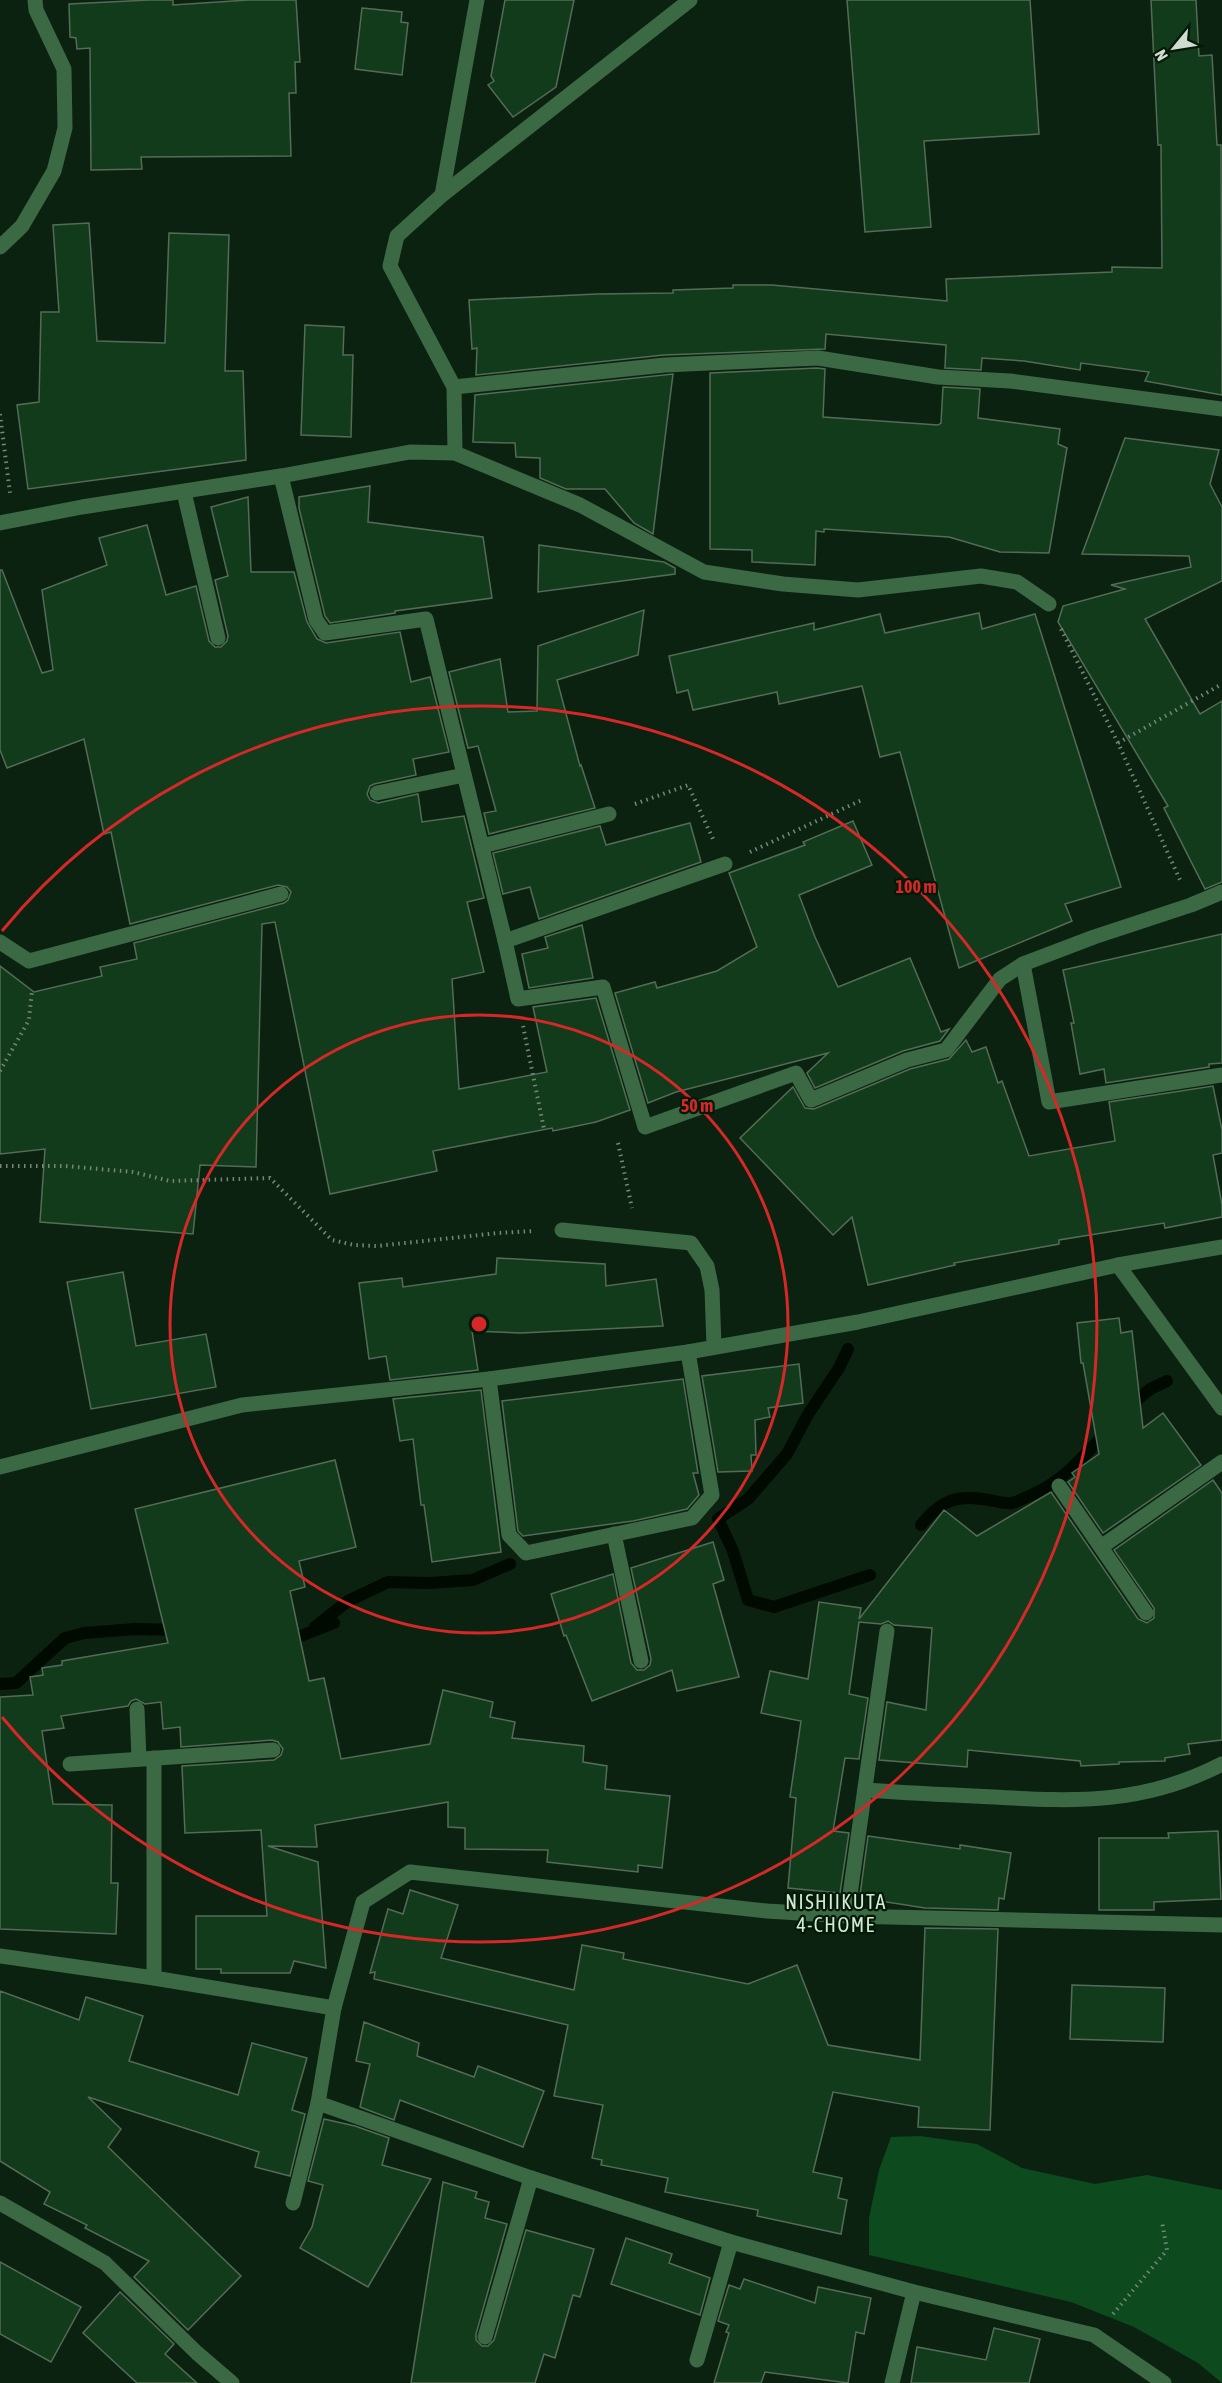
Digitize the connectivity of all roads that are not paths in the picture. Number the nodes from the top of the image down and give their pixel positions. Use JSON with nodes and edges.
{"nodes":[{"id":1,"x":35,"y":0,"type":"edge"},
{"id":2,"x":477,"y":0,"type":"edge"},
{"id":3,"x":690,"y":0,"type":"edge"},
{"id":4,"x":442,"y":195,"type":"junction"},
{"id":5,"x":0,"y":247,"type":"edge"},
{"id":6,"x":454,"y":387,"type":"junction"},
{"id":7,"x":1222,"y":409,"type":"edge"},
{"id":8,"x":455,"y":453,"type":"junction"},
{"id":9,"x":281,"y":476,"type":"junction"},
{"id":10,"x":184,"y":492,"type":"junction"},
{"id":11,"x":7,"y":522,"type":"edge"},
{"id":12,"x":1049,"y":604,"type":"road end"},
{"id":13,"x":218,"y":638,"type":"dead end"},
{"id":14,"x":464,"y":775,"type":"junction"},
{"id":15,"x":377,"y":793,"type":"dead end"},
{"id":16,"x":609,"y":814,"type":"road end"},
{"id":17,"x":482,"y":846,"type":"junction"},
{"id":18,"x":725,"y":864,"type":"road end"},
{"id":19,"x":1222,"y":892,"type":"edge"},
{"id":20,"x":281,"y":894,"type":"dead end"},
{"id":21,"x":506,"y":941,"type":"junction"},
{"id":22,"x":0,"y":942,"type":"edge"},
{"id":23,"x":1023,"y":964,"type":"junction"},
{"id":24,"x":1222,"y":1075,"type":"edge"},
{"id":25,"x":562,"y":1230,"type":"road end"},
{"id":26,"x":1222,"y":1247,"type":"edge"},
{"id":27,"x":1118,"y":1265,"type":"junction"},
{"id":28,"x":714,"y":1346,"type":"junction"},
{"id":29,"x":688,"y":1352,"type":"junction"},
{"id":30,"x":489,"y":1379,"type":"junction"},
{"id":31,"x":1222,"y":1408,"type":"edge"},
{"id":32,"x":1222,"y":1462,"type":"edge"},
{"id":33,"x":0,"y":1467,"type":"edge"},
{"id":34,"x":1059,"y":1486,"type":"dead end"},
{"id":35,"x":614,"y":1534,"type":"junction"},
{"id":36,"x":1101,"y":1547,"type":"junction"},
{"id":37,"x":1146,"y":1613,"type":"dead end"},
{"id":38,"x":887,"y":1630,"type":"dead end"},
{"id":39,"x":641,"y":1661,"type":"dead end"},
{"id":40,"x":137,"y":1709,"type":"dead end"},
{"id":41,"x":273,"y":1750,"type":"dead end"},
{"id":42,"x":147,"y":1759,"type":"junction"},
{"id":43,"x":70,"y":1764,"type":"dead end"},
{"id":44,"x":1222,"y":1764,"type":"edge"},
{"id":45,"x":866,"y":1790,"type":"junction"},
{"id":46,"x":847,"y":1917,"type":"junction"},
{"id":47,"x":1222,"y":1925,"type":"edge"},
{"id":48,"x":0,"y":1956,"type":"edge"},
{"id":49,"x":154,"y":1978,"type":"junction"},
{"id":50,"x":334,"y":2008,"type":"junction"},
{"id":51,"x":318,"y":2103,"type":"junction"},
{"id":52,"x":531,"y":2178,"type":"junction"},
{"id":53,"x":0,"y":2203,"type":"edge"},
{"id":54,"x":292,"y":2203,"type":"dead end"},
{"id":55,"x":730,"y":2242,"type":"junction"},
{"id":56,"x":914,"y":2292,"type":"junction"},
{"id":57,"x":485,"y":2337,"type":"dead end"},
{"id":58,"x":697,"y":2360,"type":"dead end"},
{"id":59,"x":232,"y":2383,"type":"edge"},
{"id":60,"x":892,"y":2383,"type":"edge"},
{"id":61,"x":1164,"y":2383,"type":"edge"}],
"edges":[{"from":1,"to":5,"type":"street"},
{"from":2,"to":4,"type":"street"},
{"from":3,"to":4,"type":"street"},
{"from":4,"to":6,"type":"street"},
{"from":6,"to":7,"type":"street"},
{"from":6,"to":8,"type":"street"},
{"from":8,"to":9,"type":"street"},
{"from":8,"to":12,"type":"street"},
{"from":9,"to":10,"type":"street"},
{"from":9,"to":14,"type":"street"},
{"from":10,"to":11,"type":"street"},
{"from":10,"to":13,"type":"street"},
{"from":14,"to":15,"type":"street"},
{"from":14,"to":17,"type":"street"},
{"from":16,"to":17,"type":"street"},
{"from":17,"to":21,"type":"street"},
{"from":18,"to":21,"type":"street"},
{"from":19,"to":23,"type":"street"},
{"from":20,"to":22,"type":"street"},
{"from":21,"to":23,"type":"street"},
{"from":23,"to":24,"type":"street"},
{"from":25,"to":28,"type":"street"},
{"from":26,"to":27,"type":"street"},
{"from":27,"to":28,"type":"street"},
{"from":27,"to":31,"type":"street"},
{"from":28,"to":29,"type":"street"},
{"from":29,"to":30,"type":"street"},
{"from":29,"to":35,"type":"street"},
{"from":30,"to":33,"type":"street"},
{"from":30,"to":35,"type":"street"},
{"from":32,"to":36,"type":"street"},
{"from":34,"to":36,"type":"street"},
{"from":35,"to":39,"type":"street"},
{"from":36,"to":37,"type":"street"},
{"from":38,"to":45,"type":"street"},
{"from":40,"to":42,"type":"street"},
{"from":41,"to":42,"type":"street"},
{"from":42,"to":43,"type":"street"},
{"from":42,"to":49,"type":"street"},
{"from":44,"to":45,"type":"street"},
{"from":45,"to":46,"type":"street"},
{"from":46,"to":47,"type":"street"},
{"from":46,"to":50,"type":"street"},
{"from":48,"to":49,"type":"street"},
{"from":49,"to":50,"type":"street"},
{"from":50,"to":51,"type":"street"},
{"from":51,"to":52,"type":"street"},
{"from":51,"to":54,"type":"street"},
{"from":52,"to":55,"type":"street"},
{"from":52,"to":57,"type":"street"},
{"from":53,"to":59,"type":"street"},
{"from":55,"to":56,"type":"street"},
{"from":55,"to":58,"type":"street"},
{"from":56,"to":60,"type":"street"},
{"from":56,"to":61,"type":"street"}]}
